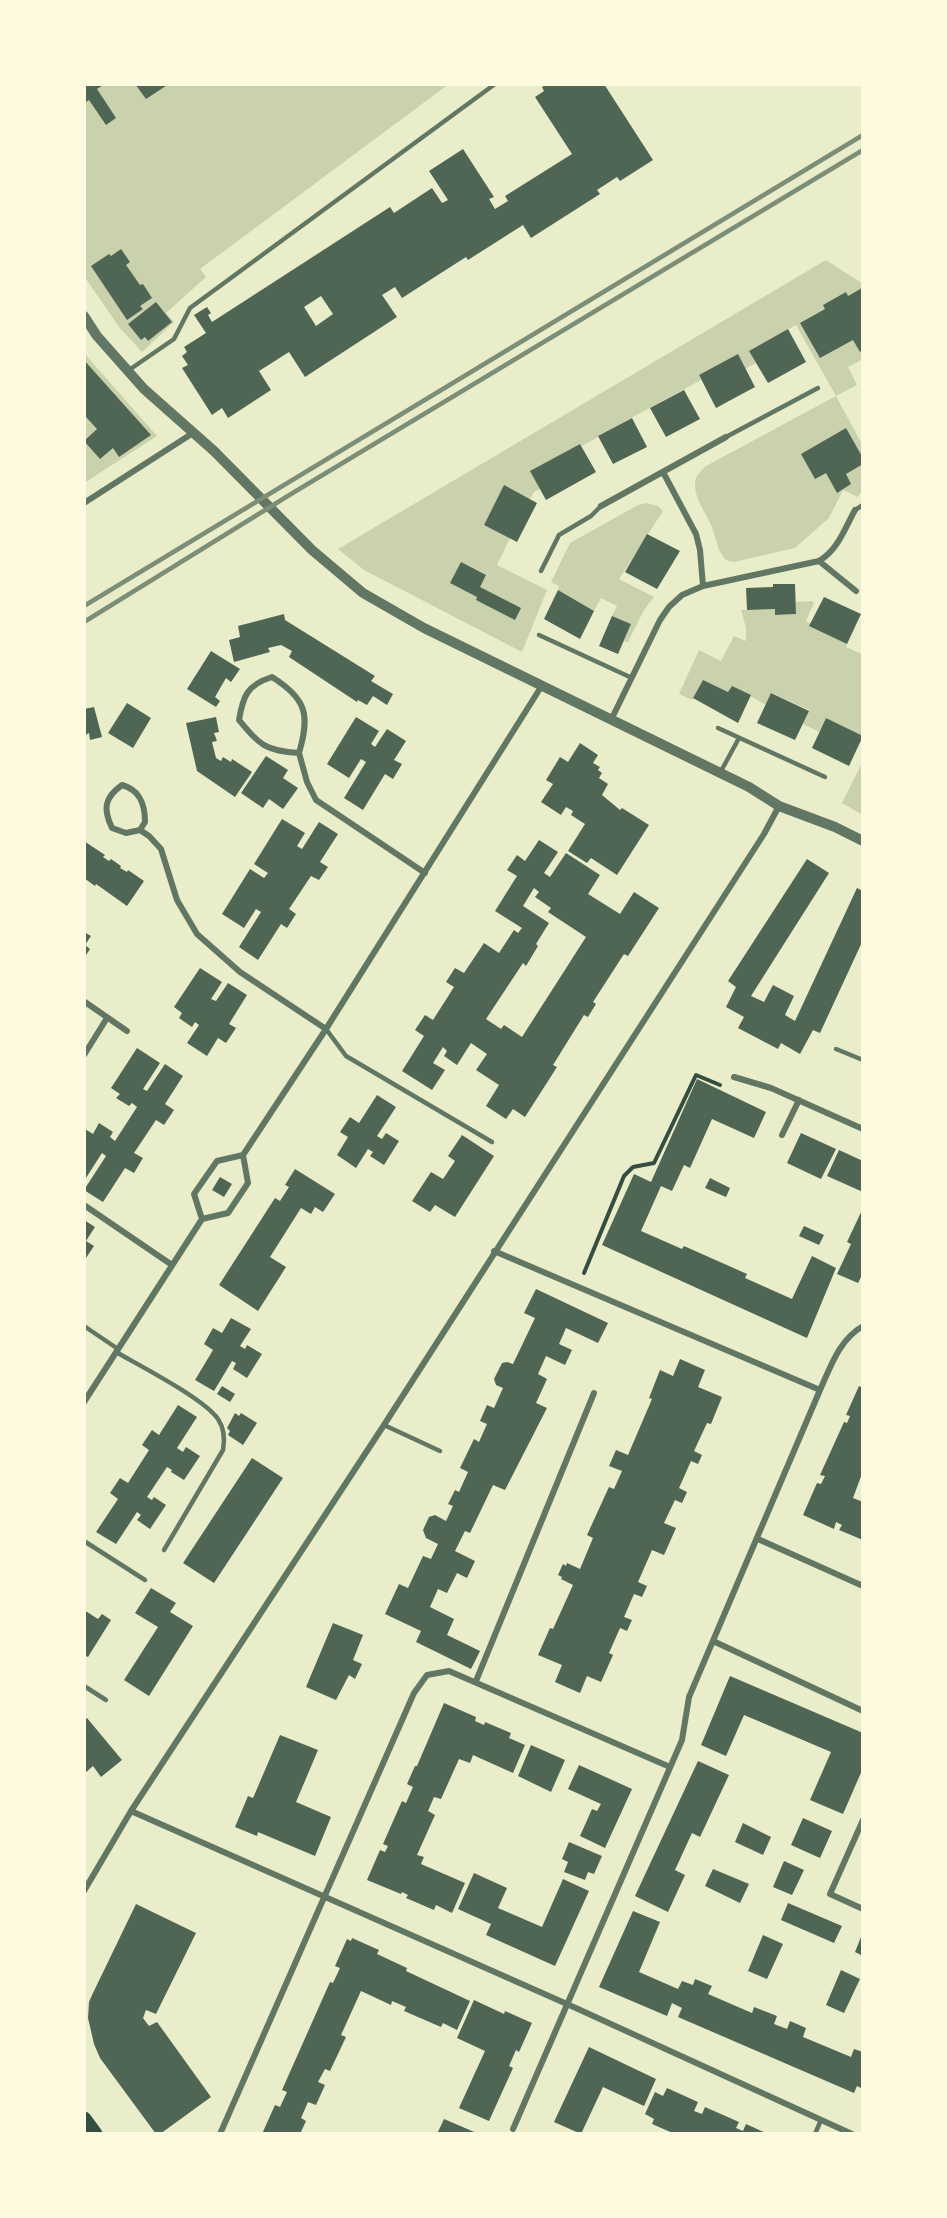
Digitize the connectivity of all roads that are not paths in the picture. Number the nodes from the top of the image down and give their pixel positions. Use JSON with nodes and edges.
{"nodes":[{"id":1,"x":495,"y":84,"type":"edge"},
{"id":2,"x":84,"y":316,"type":"edge"},
{"id":3,"x":128,"y":371,"type":"junction"},
{"id":4,"x":818,"y":388,"type":"dead end"},
{"id":5,"x":193,"y":433,"type":"junction"},
{"id":6,"x":726,"y":437,"type":"joint"},
{"id":7,"x":663,"y":472,"type":"junction"},
{"id":8,"x":84,"y":503,"type":"edge"},
{"id":9,"x":863,"y":505,"type":"edge"},
{"id":10,"x":601,"y":507,"type":"joint"},
{"id":11,"x":855,"y":510,"type":"joint"},
{"id":12,"x":819,"y":561,"type":"junction"},
{"id":13,"x":541,"y":571,"type":"dead end"},
{"id":14,"x":703,"y":586,"type":"junction"},
{"id":15,"x":856,"y":591,"type":"dead end"},
{"id":16,"x":539,"y":635,"type":"dead end"},
{"id":17,"x":632,"y":678,"type":"junction"},
{"id":18,"x":541,"y":687,"type":"junction"},
{"id":19,"x":611,"y":721,"type":"junction"},
{"id":20,"x":718,"y":728,"type":"dead end"},
{"id":21,"x":739,"y":738,"type":"junction"},
{"id":22,"x":298,"y":753,"type":"junction"},
{"id":23,"x":720,"y":773,"type":"junction"},
{"id":24,"x":825,"y":777,"type":"dead end"},
{"id":25,"x":779,"y":806,"type":"junction"},
{"id":26,"x":140,"y":830,"type":"junction"},
{"id":27,"x":863,"y":840,"type":"edge"},
{"id":28,"x":425,"y":873,"type":"junction"},
{"id":29,"x":85,"y":1002,"type":"edge"},
{"id":30,"x":107,"y":1018,"type":"junction"},
{"id":31,"x":326,"y":1029,"type":"junction"},
{"id":32,"x":127,"y":1031,"type":"dead end"},
{"id":33,"x":836,"y":1049,"type":"dead end"},
{"id":34,"x":84,"y":1056,"type":"edge"},
{"id":35,"x":863,"y":1060,"type":"edge"},
{"id":36,"x":734,"y":1077,"type":"road end"},
{"id":37,"x":800,"y":1100,"type":"junction"},
{"id":38,"x":863,"y":1129,"type":"edge"},
{"id":39,"x":782,"y":1136,"type":"dead end"},
{"id":40,"x":492,"y":1142,"type":"dead end"},
{"id":41,"x":243,"y":1155,"type":"junction"},
{"id":42,"x":84,"y":1205,"type":"edge"},
{"id":43,"x":202,"y":1219,"type":"junction"},
{"id":44,"x":494,"y":1251,"type":"junction"},
{"id":45,"x":172,"y":1265,"type":"junction"},
{"id":46,"x":84,"y":1326,"type":"edge"},
{"id":47,"x":863,"y":1326,"type":"edge"},
{"id":48,"x":117,"y":1350,"type":"junction"},
{"id":49,"x":820,"y":1390,"type":"junction"},
{"id":50,"x":594,"y":1393,"type":"dead end"},
{"id":51,"x":84,"y":1402,"type":"edge"},
{"id":52,"x":384,"y":1425,"type":"junction"},
{"id":53,"x":440,"y":1451,"type":"dead end"},
{"id":54,"x":758,"y":1539,"type":"junction"},
{"id":55,"x":84,"y":1541,"type":"edge"},
{"id":56,"x":164,"y":1550,"type":"dead end"},
{"id":57,"x":145,"y":1580,"type":"dead end"},
{"id":58,"x":863,"y":1586,"type":"edge"},
{"id":59,"x":713,"y":1641,"type":"junction"},
{"id":60,"x":476,"y":1681,"type":"junction"},
{"id":61,"x":84,"y":1686,"type":"edge"},
{"id":62,"x":106,"y":1700,"type":"dead end"},
{"id":63,"x":863,"y":1711,"type":"edge"},
{"id":64,"x":670,"y":1767,"type":"junction"},
{"id":65,"x":131,"y":1811,"type":"junction"},
{"id":66,"x":863,"y":1820,"type":"edge"},
{"id":67,"x":84,"y":1892,"type":"edge"},
{"id":68,"x":326,"y":1896,"type":"junction"},
{"id":69,"x":863,"y":1909,"type":"edge"},
{"id":70,"x":567,"y":2004,"type":"junction"},
{"id":71,"x":84,"y":2119,"type":"edge"},
{"id":72,"x":821,"y":2120,"type":"junction"},
{"id":73,"x":513,"y":2129,"type":"dead end"},
{"id":74,"x":95,"y":2134,"type":"edge"},
{"id":75,"x":220,"y":2134,"type":"edge"},
{"id":76,"x":815,"y":2134,"type":"edge"},
{"id":77,"x":852,"y":2134,"type":"edge"}],
"edges":[{"from":1,"to":3,"type":"lane"},
{"from":2,"to":3,"type":"street"},
{"from":3,"to":5,"type":"street"},
{"from":4,"to":6,"type":"lane"},
{"from":5,"to":8,"type":"street"},
{"from":5,"to":18,"type":"street"},
{"from":6,"to":7,"type":"street"},
{"from":7,"to":10,"type":"street"},
{"from":7,"to":14,"type":"street"},
{"from":9,"to":11,"type":"lane"},
{"from":10,"to":13,"type":"lane"},
{"from":11,"to":12,"type":"street"},
{"from":12,"to":14,"type":"street"},
{"from":12,"to":15,"type":"street"},
{"from":14,"to":17,"type":"street"},
{"from":16,"to":17,"type":"lane"},
{"from":17,"to":19,"type":"street"},
{"from":18,"to":19,"type":"street"},
{"from":18,"to":28,"type":"street"},
{"from":19,"to":23,"type":"street"},
{"from":20,"to":21,"type":"lane"},
{"from":21,"to":23,"type":"lane"},
{"from":21,"to":24,"type":"lane"},
{"from":22,"to":22,"type":"street"},
{"from":22,"to":28,"type":"street"},
{"from":23,"to":25,"type":"street"},
{"from":25,"to":27,"type":"street"},
{"from":25,"to":44,"type":"street"},
{"from":26,"to":26,"type":"street"},
{"from":26,"to":31,"type":"street"},
{"from":28,"to":31,"type":"street"},
{"from":29,"to":30,"type":"street"},
{"from":30,"to":32,"type":"street"},
{"from":30,"to":34,"type":"street"},
{"from":31,"to":40,"type":"lane"},
{"from":31,"to":41,"type":"street"},
{"from":33,"to":35,"type":"lane"},
{"from":36,"to":37,"type":"street"},
{"from":37,"to":38,"type":"street"},
{"from":37,"to":39,"type":"street"},
{"from":41,"to":43,"type":"street"},
{"from":41,"to":43,"type":"street"},
{"from":42,"to":45,"type":"street"},
{"from":43,"to":45,"type":"street"},
{"from":44,"to":49,"type":"street"},
{"from":44,"to":52,"type":"street"},
{"from":45,"to":48,"type":"street"},
{"from":46,"to":48,"type":"lane"},
{"from":47,"to":49,"type":"street"},
{"from":48,"to":51,"type":"street"},
{"from":48,"to":56,"type":"lane"},
{"from":49,"to":54,"type":"street"},
{"from":50,"to":60,"type":"street"},
{"from":52,"to":53,"type":"lane"},
{"from":52,"to":65,"type":"street"},
{"from":54,"to":58,"type":"street"},
{"from":54,"to":59,"type":"street"},
{"from":55,"to":57,"type":"lane"},
{"from":59,"to":63,"type":"street"},
{"from":59,"to":64,"type":"street"},
{"from":60,"to":64,"type":"street"},
{"from":60,"to":68,"type":"street"},
{"from":61,"to":62,"type":"lane"},
{"from":64,"to":70,"type":"street"},
{"from":65,"to":67,"type":"street"},
{"from":65,"to":68,"type":"street"},
{"from":66,"to":69,"type":"street"},
{"from":68,"to":70,"type":"street"},
{"from":68,"to":75,"type":"street"},
{"from":70,"to":72,"type":"street"},
{"from":70,"to":73,"type":"street"},
{"from":71,"to":74,"type":"main road"},
{"from":72,"to":76,"type":"lane"},
{"from":72,"to":77,"type":"street"}]}
